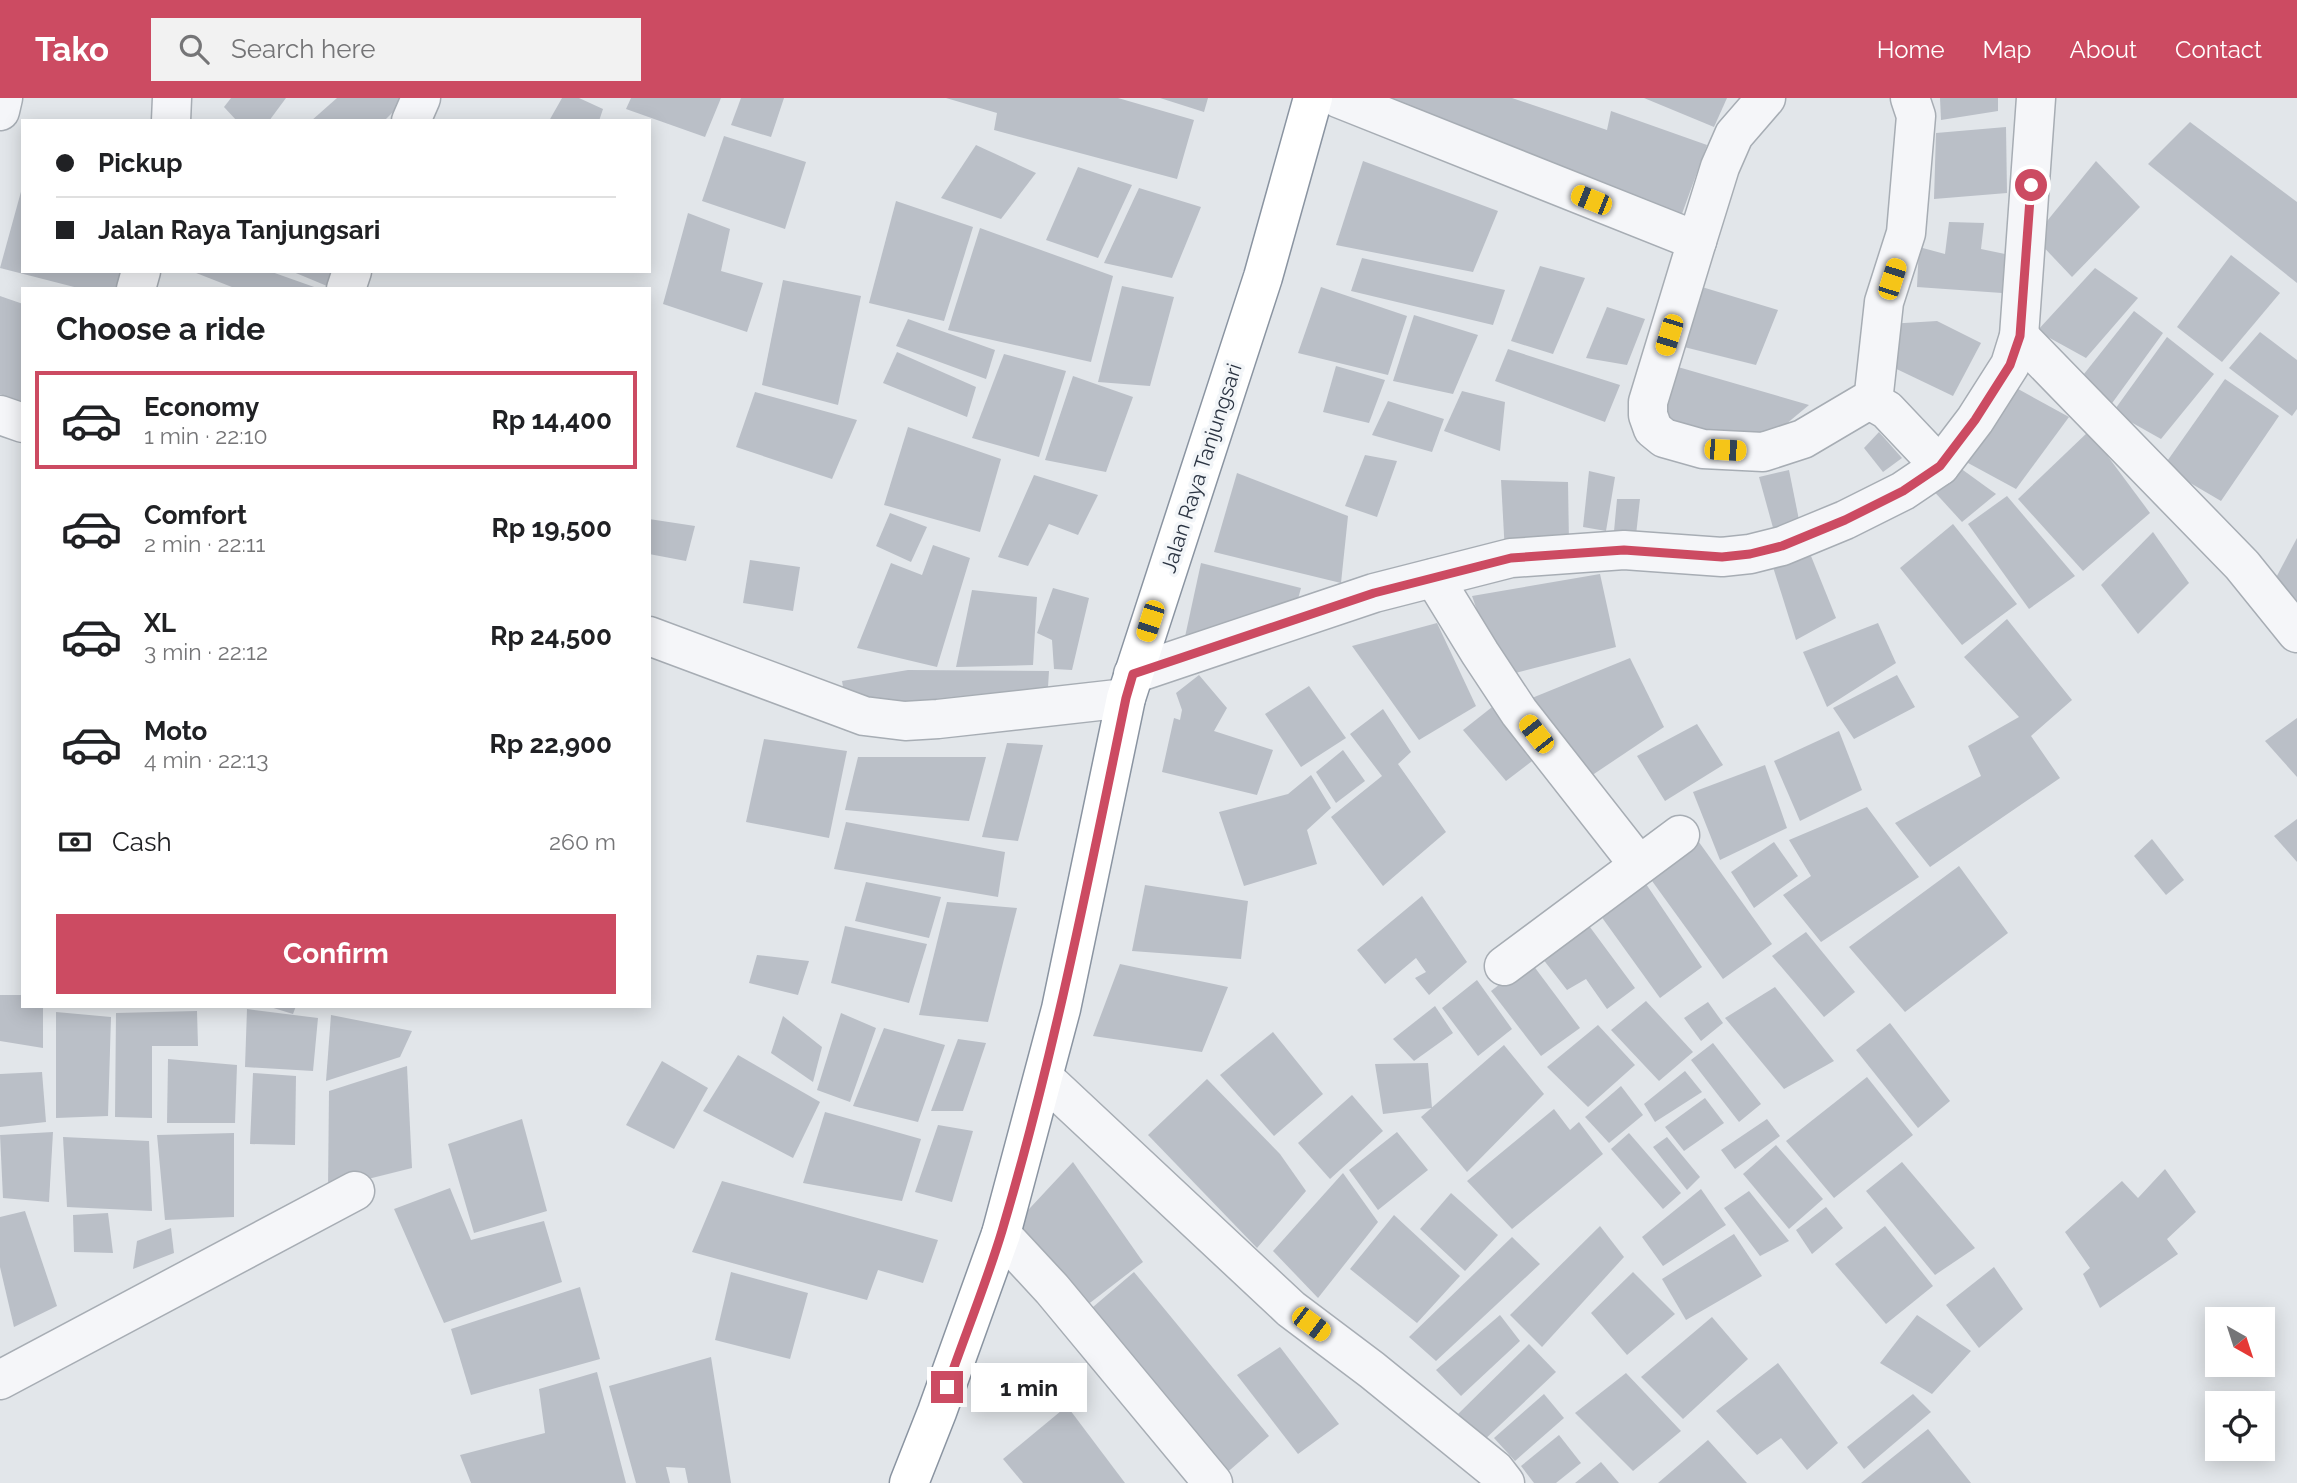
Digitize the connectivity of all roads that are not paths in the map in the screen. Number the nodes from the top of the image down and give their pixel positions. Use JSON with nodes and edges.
{"nodes":[{"id":1,"x":3,"y":98,"type":"edge"},
{"id":2,"x":172,"y":98,"type":"edge"},
{"id":3,"x":421,"y":98,"type":"edge"},
{"id":4,"x":1313,"y":98,"type":"edge"},
{"id":5,"x":1338,"y":98,"type":"edge"},
{"id":6,"x":1766,"y":98,"type":"edge"},
{"id":7,"x":1910,"y":98,"type":"edge"},
{"id":8,"x":2036,"y":98,"type":"edge"},
{"id":9,"x":0,"y":111,"type":"edge"},
{"id":10,"x":171,"y":119,"type":"edge"},
{"id":11,"x":412,"y":119,"type":"edge"},
{"id":12,"x":1697,"y":241,"type":"junction"},
{"id":13,"x":2020,"y":336,"type":"junction"},
{"id":14,"x":1873,"y":402,"type":"junction"},
{"id":15,"x":0,"y":415,"type":"edge"},
{"id":16,"x":21,"y":422,"type":"edge"},
{"id":17,"x":1940,"y":466,"type":"junction"},
{"id":18,"x":1434,"y":578,"type":"junction"},
{"id":19,"x":2297,"y":633,"type":"edge"},
{"id":20,"x":651,"y":637,"type":"edge"},
{"id":21,"x":1130,"y":686,"type":"junction"},
{"id":22,"x":1680,"y":835,"type":"dead end"},
{"id":23,"x":1639,"y":865,"type":"junction"},
{"id":24,"x":1504,"y":966,"type":"dead end"},
{"id":25,"x":1044,"y":1078,"type":"junction"},
{"id":26,"x":355,"y":1191,"type":"dead end"},
{"id":27,"x":1001,"y":1234,"type":"junction"},
{"id":28,"x":0,"y":1380,"type":"edge"},
{"id":29,"x":909,"y":1483,"type":"edge"},
{"id":30,"x":1213,"y":1483,"type":"edge"},
{"id":31,"x":1505,"y":1483,"type":"edge"}],
"edges":[{"from":1,"to":9,"type":"street"},
{"from":2,"to":10,"type":"street"},
{"from":3,"to":11,"type":"street"},
{"from":4,"to":21,"type":"highway","name":"Jalan Raya Tanjungsari"},
{"from":5,"to":12,"type":"street"},
{"from":6,"to":12,"type":"street"},
{"from":7,"to":14,"type":"street"},
{"from":8,"to":13,"type":"street"},
{"from":12,"to":14,"type":"street"},
{"from":13,"to":17,"type":"street"},
{"from":13,"to":19,"type":"street"},
{"from":14,"to":17,"type":"street"},
{"from":15,"to":16,"type":"street"},
{"from":17,"to":18,"type":"street"},
{"from":18,"to":21,"type":"street"},
{"from":18,"to":23,"type":"street"},
{"from":20,"to":21,"type":"street"},
{"from":21,"to":25,"type":"highway","name":"Jalan Raya Tanjungsari"},
{"from":22,"to":23,"type":"street"},
{"from":23,"to":24,"type":"street"},
{"from":25,"to":27,"type":"highway","name":"Jalan Raya Tanjungsari"},
{"from":25,"to":31,"type":"street"},
{"from":26,"to":28,"type":"street"},
{"from":27,"to":29,"type":"highway","name":"Jalan Raya Tanjungsari"},
{"from":27,"to":30,"type":"street"}]}
